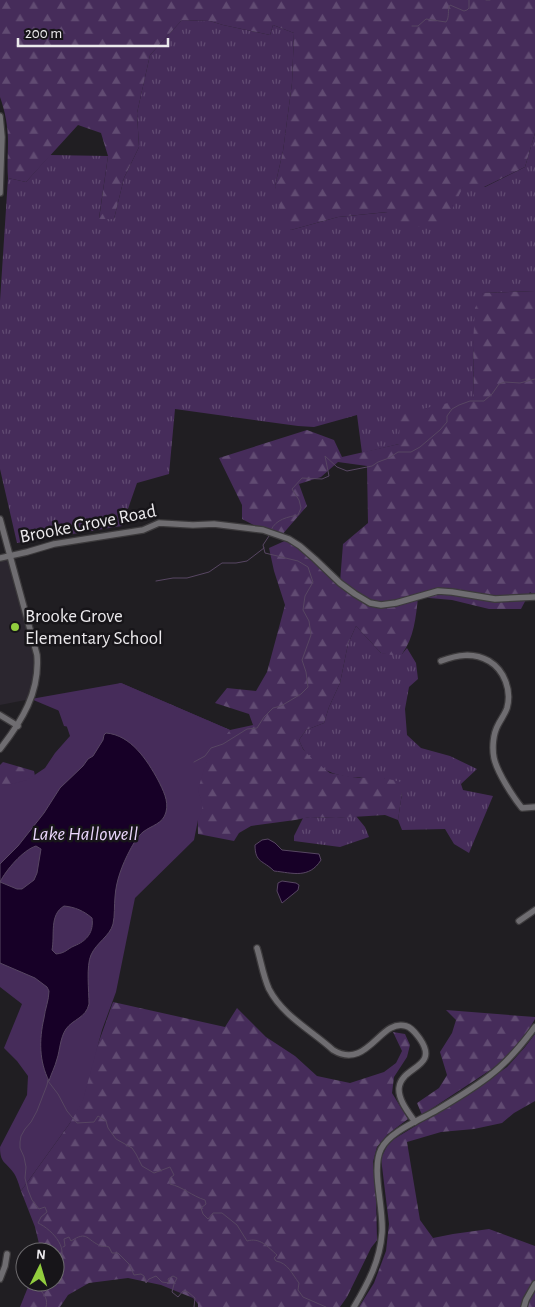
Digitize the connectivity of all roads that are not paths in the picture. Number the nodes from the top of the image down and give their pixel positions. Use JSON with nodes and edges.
{"nodes":[{"id":1,"x":0,"y":116,"type":"edge"},
{"id":2,"x":0,"y":193,"type":"edge"},
{"id":3,"x":0,"y":519,"type":"edge"},
{"id":4,"x":10,"y":555,"type":"junction"},
{"id":5,"x":0,"y":558,"type":"edge"},
{"id":6,"x":535,"y":597,"type":"edge"},
{"id":7,"x":441,"y":661,"type":"dead end"},
{"id":8,"x":0,"y":716,"type":"edge"},
{"id":9,"x":18,"y":726,"type":"junction"},
{"id":10,"x":0,"y":749,"type":"edge"},
{"id":11,"x":535,"y":807,"type":"edge"},
{"id":12,"x":535,"y":910,"type":"edge"},
{"id":13,"x":519,"y":921,"type":"dead end"},
{"id":14,"x":257,"y":948,"type":"dead end"},
{"id":15,"x":535,"y":1027,"type":"edge"},
{"id":16,"x":415,"y":1122,"type":"junction"},
{"id":17,"x":7,"y":1254,"type":"dead end"},
{"id":18,"x":0,"y":1279,"type":"edge"},
{"id":19,"x":535,"y":1284,"type":"edge"},
{"id":20,"x":354,"y":1307,"type":"edge"},
{"id":21,"x":524,"y":1307,"type":"edge"}],
"edges":[{"from":1,"to":2,"type":"street"},
{"from":3,"to":4,"type":"street"},
{"from":4,"to":5,"type":"street","name":"Brooke Grove Road"},
{"from":4,"to":6,"type":"street","name":"Brooke Grove Road"},
{"from":4,"to":9,"type":"street"},
{"from":7,"to":11,"type":"street"},
{"from":8,"to":9,"type":"street"},
{"from":9,"to":10,"type":"street"},
{"from":12,"to":13,"type":"street"},
{"from":14,"to":16,"type":"street"},
{"from":15,"to":16,"type":"street"},
{"from":16,"to":20,"type":"street"},
{"from":17,"to":18,"type":"street"},
{"from":19,"to":21,"type":"street"}]}
